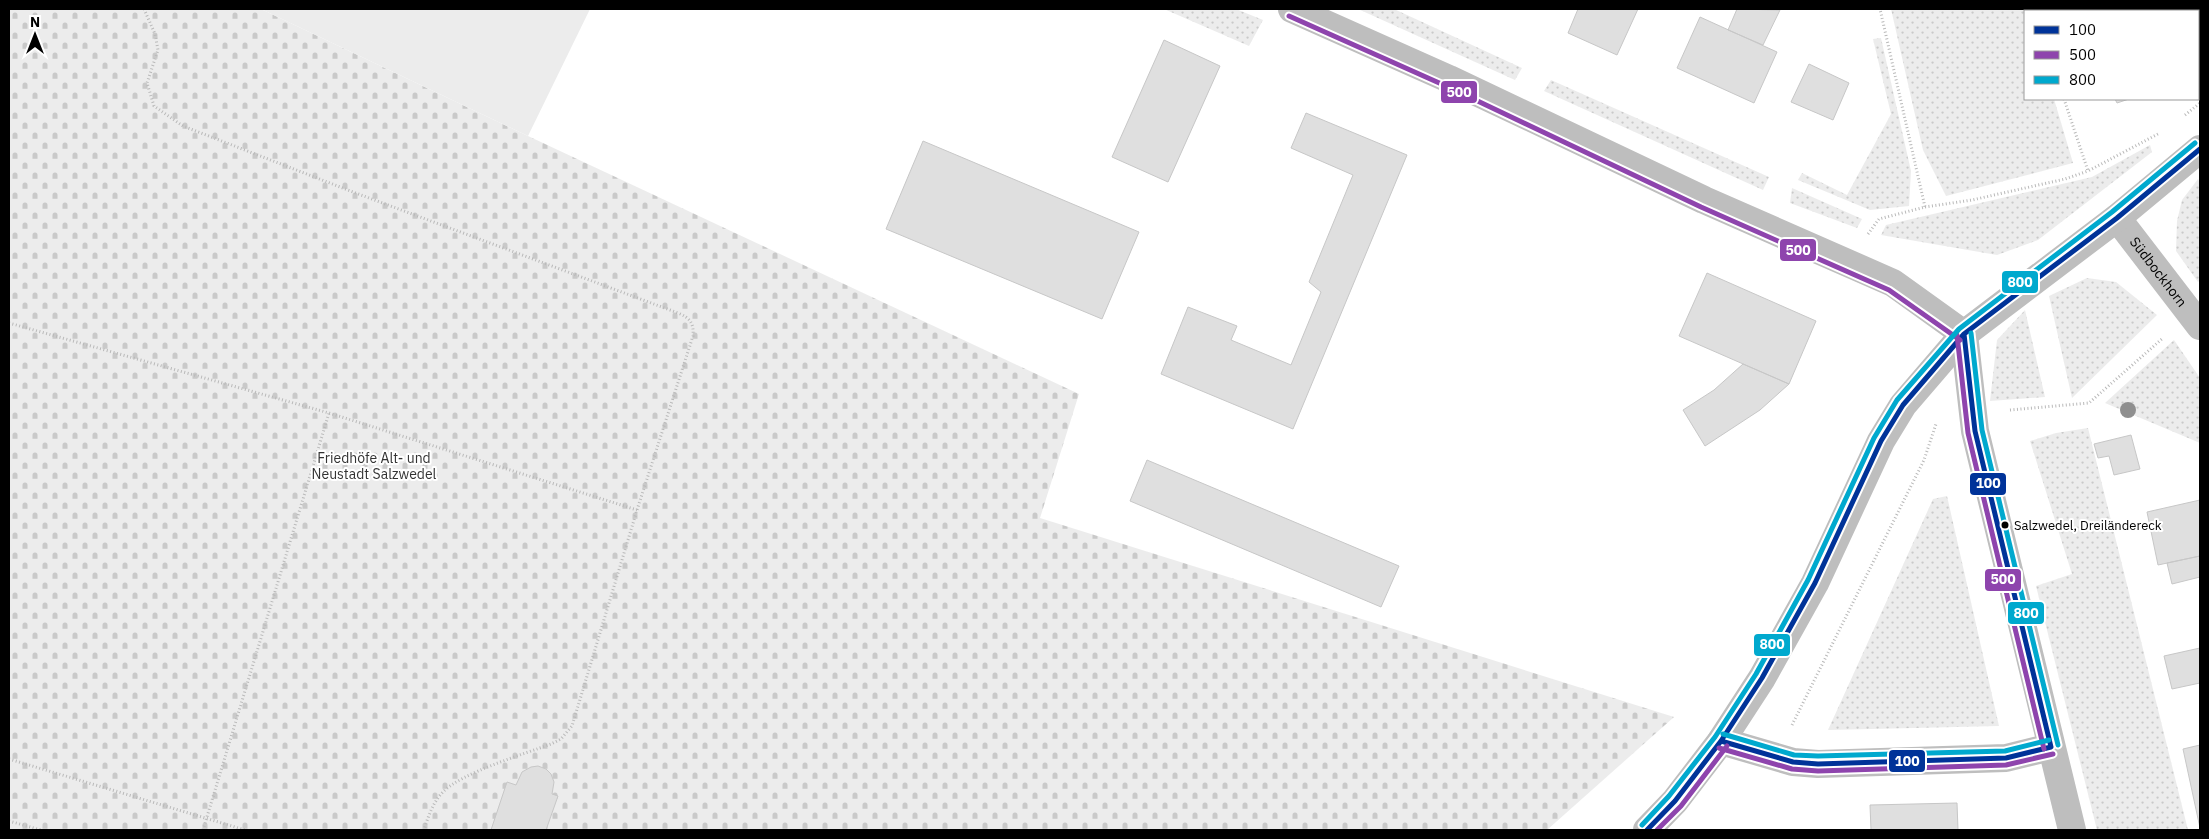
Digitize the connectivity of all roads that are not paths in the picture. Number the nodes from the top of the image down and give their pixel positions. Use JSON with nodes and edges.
{"nodes":[{"id":1,"x":1292,"y":9,"type":"edge"},
{"id":2,"x":2200,"y":150,"type":"edge"},
{"id":3,"x":2117,"y":218,"type":"junction"},
{"id":4,"x":2196,"y":319,"type":"edge"},
{"id":5,"x":1964,"y":334,"type":"junction"},
{"id":6,"x":1721,"y":741,"type":"junction"},
{"id":7,"x":2051,"y":747,"type":"junction"},
{"id":8,"x":1647,"y":830,"type":"edge"},
{"id":9,"x":2072,"y":830,"type":"edge"}],
"edges":[{"from":1,"to":5,"type":"street"},
{"from":2,"to":3,"type":"street"},
{"from":3,"to":4,"type":"street","name":"Südbockhorn"},
{"from":3,"to":5,"type":"street"},
{"from":5,"to":6,"type":"street"},
{"from":5,"to":7,"type":"street"},
{"from":6,"to":7,"type":"street"},
{"from":6,"to":8,"type":"street"},
{"from":7,"to":9,"type":"street"}]}
